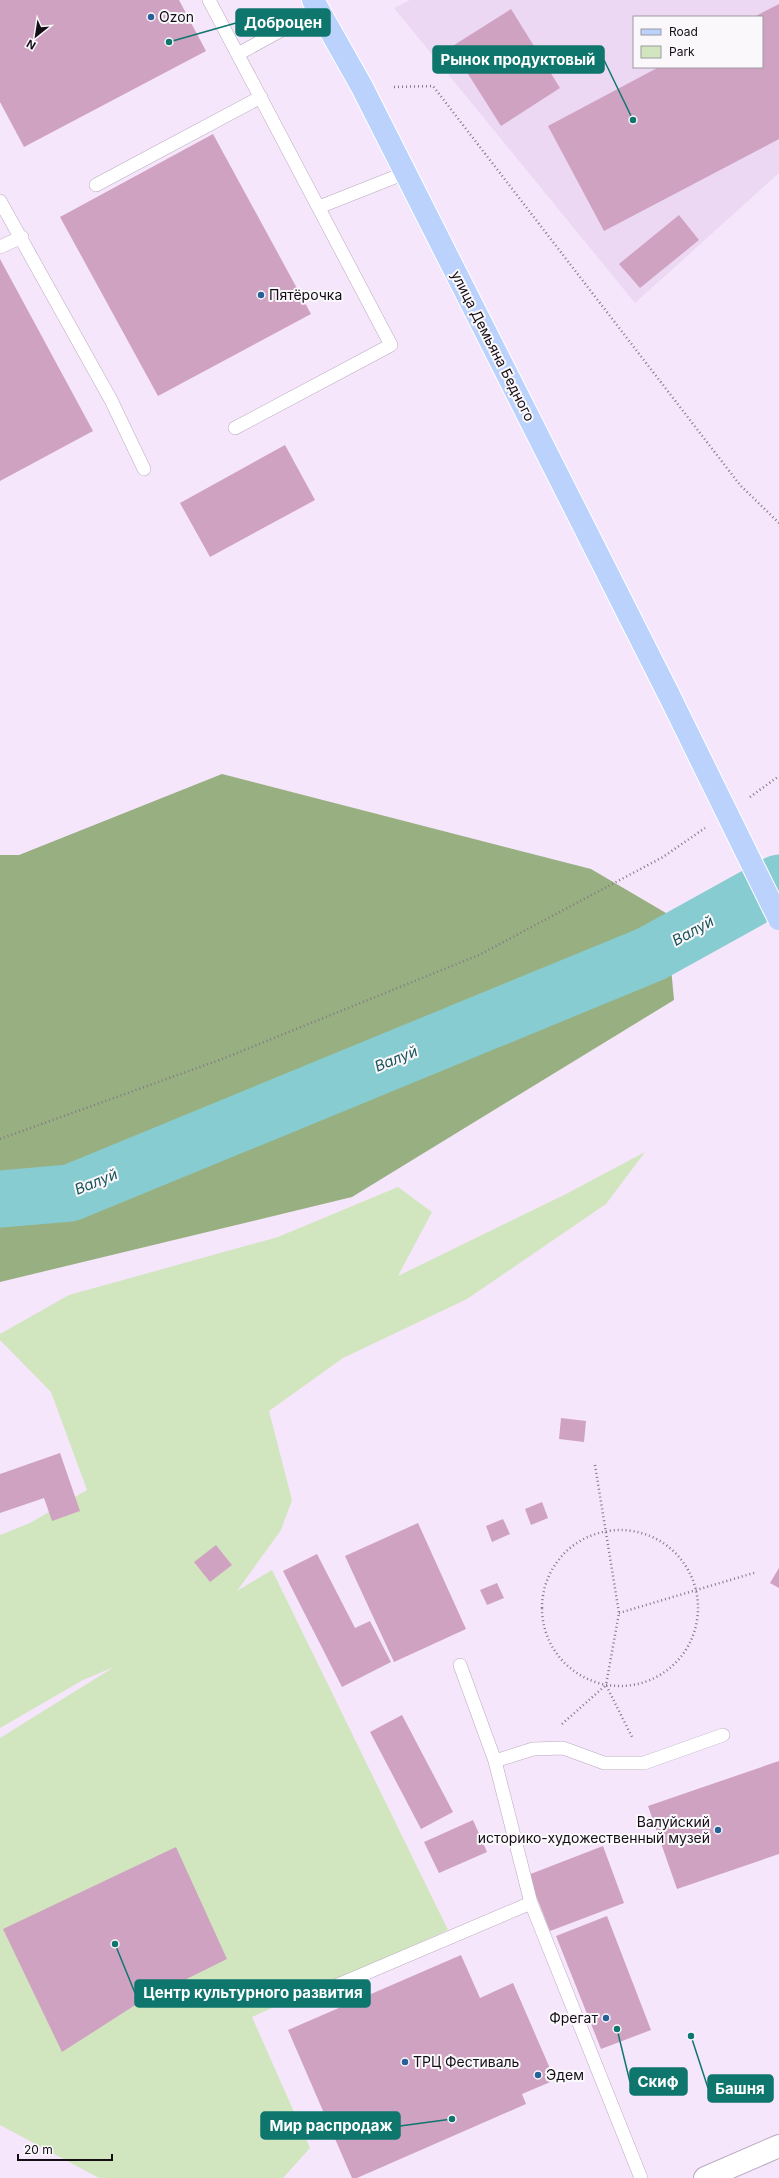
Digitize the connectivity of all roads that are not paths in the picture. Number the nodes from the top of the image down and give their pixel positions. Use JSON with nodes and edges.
{"nodes":[{"id":1,"x":209,"y":0,"type":"edge"},
{"id":2,"x":316,"y":5,"type":"edge"},
{"id":3,"x":238,"y":54,"type":"junction"},
{"id":4,"x":261,"y":97,"type":"junction"},
{"id":5,"x":405,"y":173,"type":"junction"},
{"id":6,"x":96,"y":185,"type":"dead end"},
{"id":7,"x":0,"y":201,"type":"edge"},
{"id":8,"x":319,"y":207,"type":"junction"},
{"id":9,"x":22,"y":237,"type":"junction"},
{"id":10,"x":0,"y":247,"type":"edge"},
{"id":11,"x":235,"y":428,"type":"dead end"},
{"id":12,"x":144,"y":469,"type":"dead end"},
{"id":13,"x":779,"y":919,"type":"edge"},
{"id":14,"x":460,"y":1665,"type":"dead end"},
{"id":15,"x":724,"y":1734,"type":"dead end"},
{"id":16,"x":495,"y":1761,"type":"junction"},
{"id":17,"x":531,"y":1903,"type":"junction"},
{"id":18,"x":312,"y":1996,"type":"dead end"},
{"id":19,"x":779,"y":2146,"type":"edge"},
{"id":20,"x":641,"y":2178,"type":"edge"},
{"id":21,"x":705,"y":2178,"type":"edge"}],
"edges":[{"from":1,"to":3,"type":"lane"},
{"from":2,"to":3,"type":"lane"},
{"from":2,"to":5,"type":"main road","name":"улица Демьяна Бедного"},
{"from":3,"to":4,"type":"lane"},
{"from":4,"to":6,"type":"lane"},
{"from":4,"to":8,"type":"lane"},
{"from":5,"to":8,"type":"lane"},
{"from":5,"to":13,"type":"main road","name":"улица Демьяна Бедного","bridge":true},
{"from":7,"to":9,"type":"lane"},
{"from":8,"to":11,"type":"lane"},
{"from":9,"to":10,"type":"lane"},
{"from":9,"to":12,"type":"lane"},
{"from":14,"to":16,"type":"lane"},
{"from":15,"to":16,"type":"lane"},
{"from":16,"to":17,"type":"lane"},
{"from":17,"to":18,"type":"lane"},
{"from":17,"to":20,"type":"lane"},
{"from":19,"to":21,"type":"main road"}]}
